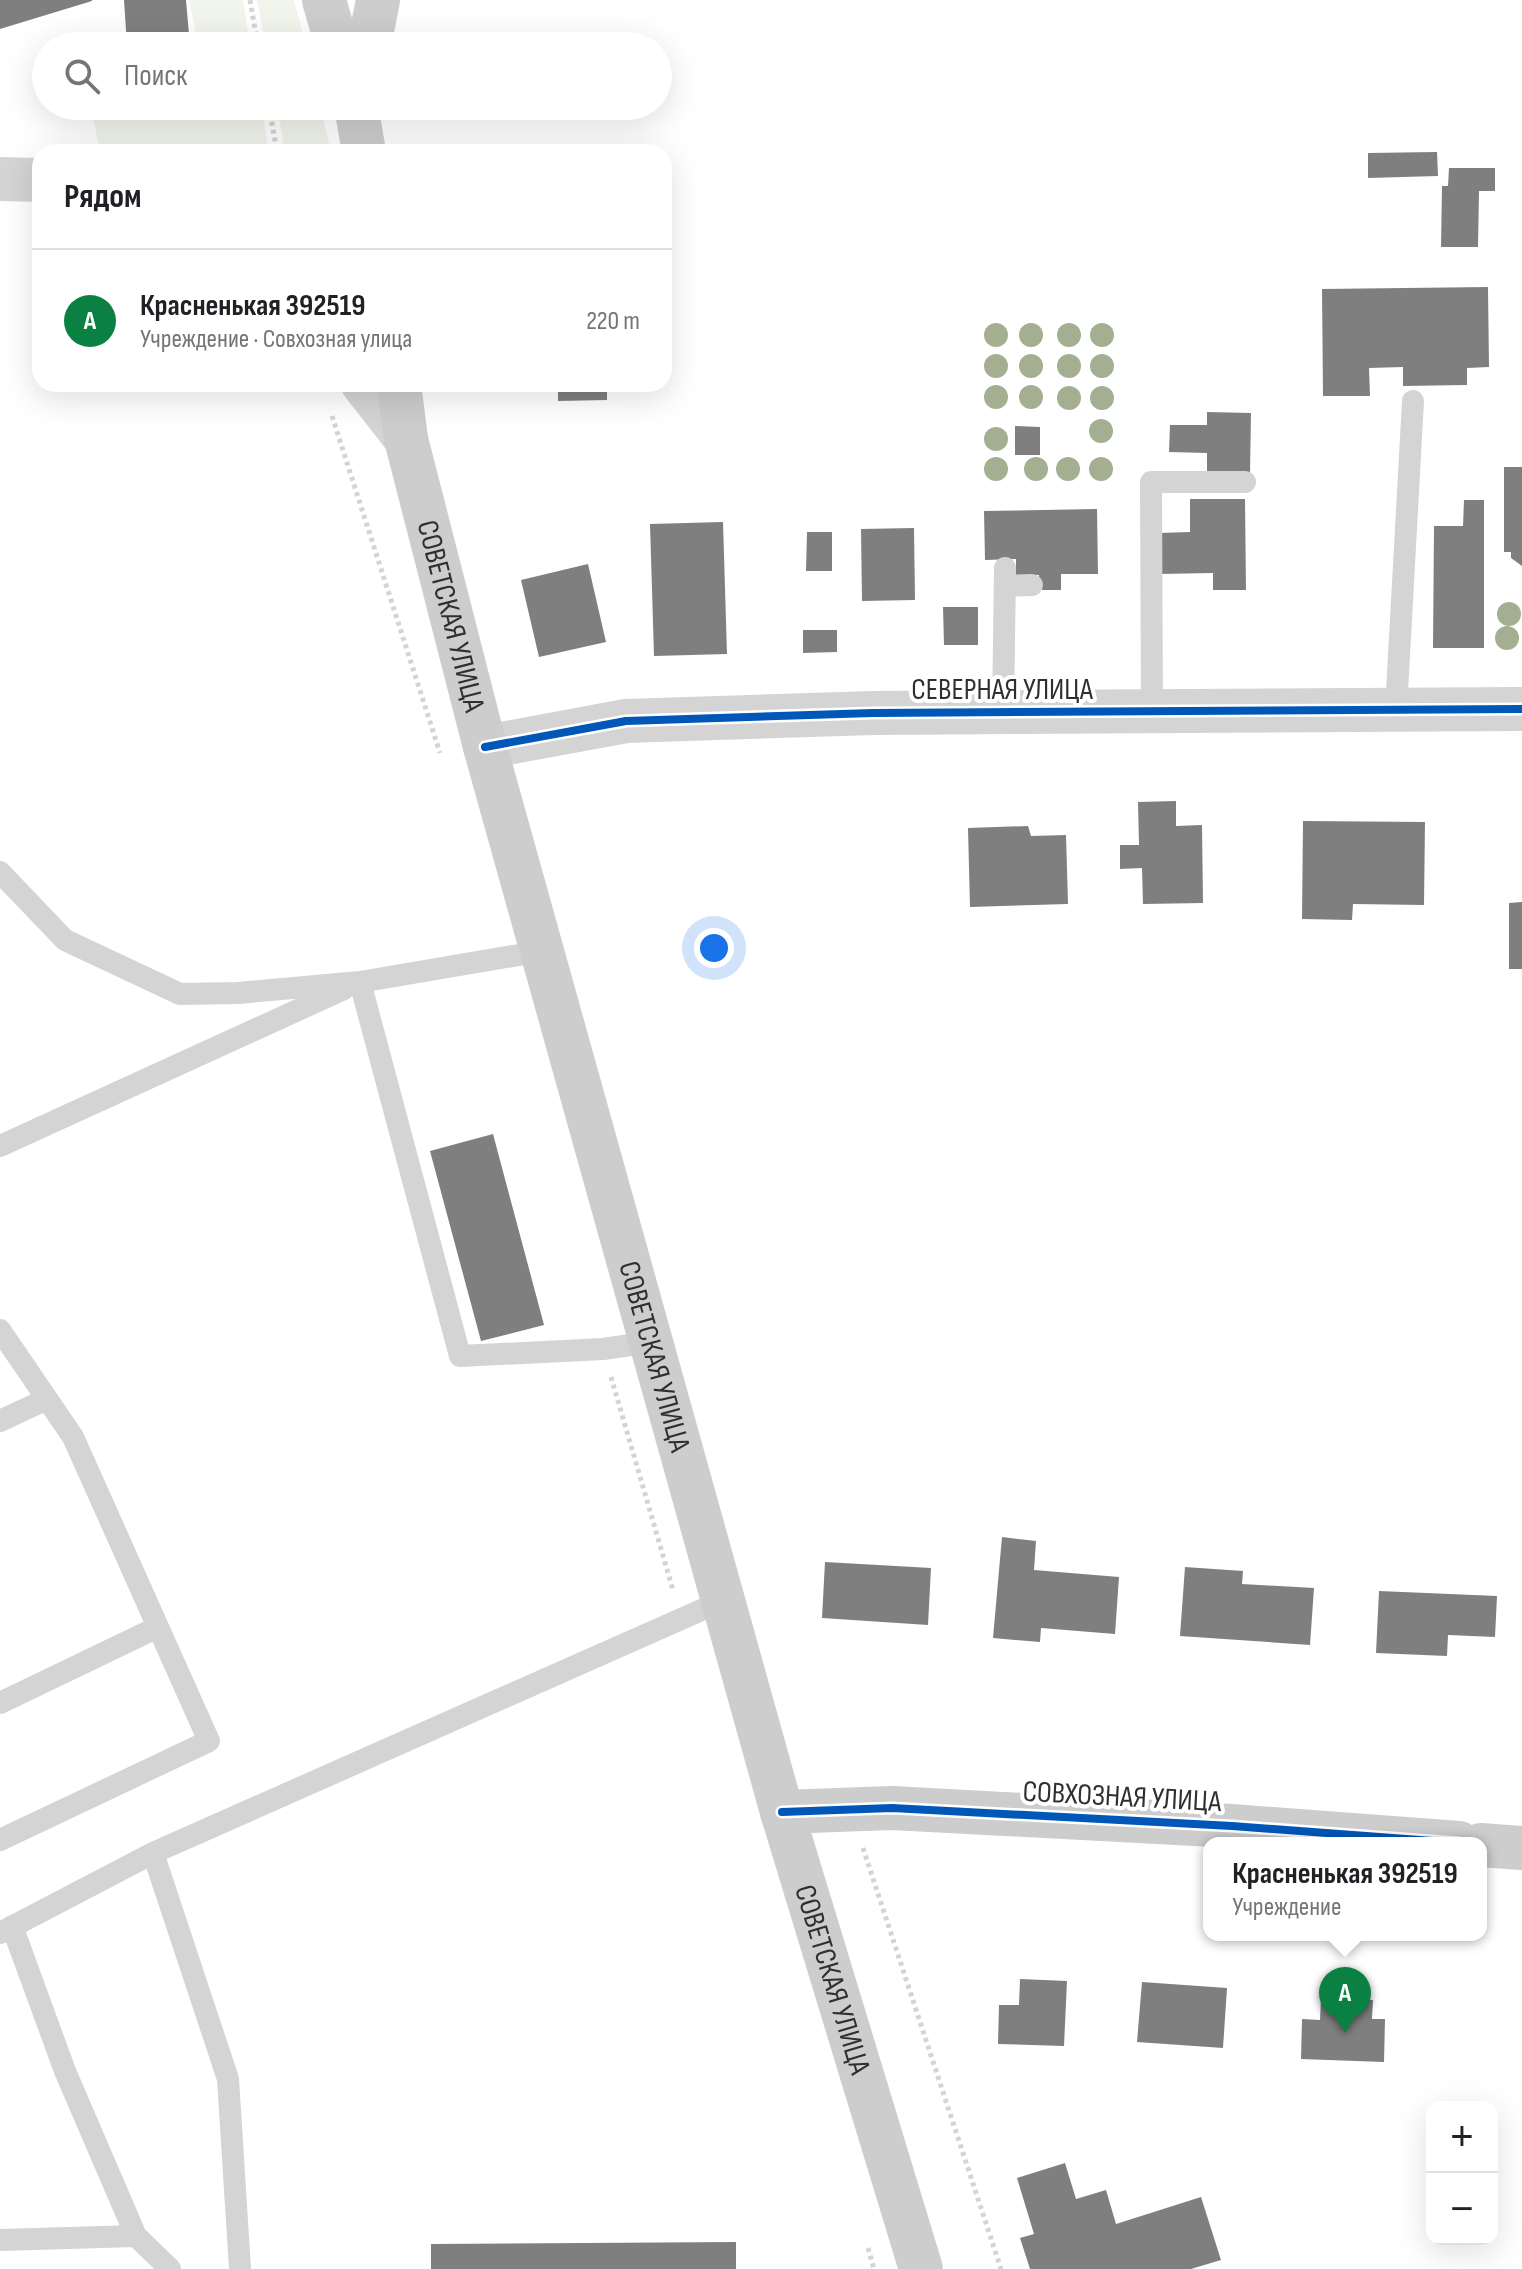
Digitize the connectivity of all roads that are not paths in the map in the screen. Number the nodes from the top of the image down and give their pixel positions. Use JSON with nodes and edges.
{"nodes":[{"id":1,"x":324,"y":0,"type":"edge"},
{"id":2,"x":378,"y":0,"type":"edge"},
{"id":3,"x":333,"y":32,"type":"edge"},
{"id":4,"x":372,"y":32,"type":"edge"},
{"id":5,"x":358,"y":120,"type":"edge"},
{"id":6,"x":363,"y":144,"type":"edge"},
{"id":7,"x":0,"y":179,"type":"edge"},
{"id":8,"x":32,"y":180,"type":"edge"},
{"id":9,"x":369,"y":392,"type":"edge"},
{"id":10,"x":400,"y":392,"type":"edge"},
{"id":11,"x":1413,"y":401,"type":"dead end"},
{"id":12,"x":406,"y":439,"type":"junction"},
{"id":13,"x":1245,"y":482,"type":"dead end"},
{"id":14,"x":1032,"y":585,"type":"dead end"},
{"id":15,"x":1522,"y":709,"type":"edge"},
{"id":16,"x":1396,"y":710,"type":"junction"},
{"id":17,"x":1152,"y":712,"type":"junction"},
{"id":18,"x":1003,"y":713,"type":"junction"},
{"id":19,"x":485,"y":747,"type":"junction"},
{"id":20,"x":0,"y":872,"type":"edge"},
{"id":21,"x":542,"y":951,"type":"junction"},
{"id":22,"x":360,"y":982,"type":"junction"},
{"id":23,"x":0,"y":1146,"type":"edge"},
{"id":24,"x":0,"y":1330,"type":"edge"},
{"id":25,"x":652,"y":1342,"type":"junction"},
{"id":26,"x":47,"y":1399,"type":"junction"},
{"id":27,"x":0,"y":1421,"type":"edge"},
{"id":28,"x":724,"y":1600,"type":"junction"},
{"id":29,"x":158,"y":1627,"type":"junction"},
{"id":30,"x":0,"y":1703,"type":"edge"},
{"id":31,"x":782,"y":1812,"type":"junction"},
{"id":32,"x":1379,"y":1837,"type":"edge"},
{"id":33,"x":0,"y":1840,"type":"edge"},
{"id":34,"x":1487,"y":1845,"type":"edge"},
{"id":35,"x":1522,"y":1848,"type":"edge"},
{"id":36,"x":153,"y":1853,"type":"junction"},
{"id":37,"x":6,"y":1930,"type":"edge"},
{"id":38,"x":136,"y":2236,"type":"junction"},
{"id":39,"x":0,"y":2240,"type":"edge"},
{"id":40,"x":170,"y":2269,"type":"edge"},
{"id":41,"x":240,"y":2269,"type":"edge"},
{"id":42,"x":921,"y":2269,"type":"edge"}],
"edges":[{"from":1,"to":3,"type":"main road"},
{"from":2,"to":4,"type":"main road"},
{"from":5,"to":6,"type":"main road"},
{"from":7,"to":8,"type":"street"},
{"from":9,"to":12,"type":"street"},
{"from":10,"to":12,"type":"main road","name":"СОВЕТСКАЯ УЛИЦА"},
{"from":11,"to":16,"type":"lane"},
{"from":12,"to":19,"type":"main road","name":"СОВЕТСКАЯ УЛИЦА"},
{"from":13,"to":17,"type":"lane"},
{"from":14,"to":18,"type":"lane"},
{"from":15,"to":16,"type":"street","name":"СЕВЕРНАЯ УЛИЦА"},
{"from":16,"to":17,"type":"street","name":"СЕВЕРНАЯ УЛИЦА"},
{"from":17,"to":18,"type":"street","name":"СЕВЕРНАЯ УЛИЦА"},
{"from":18,"to":19,"type":"street","name":"СЕВЕРНАЯ УЛИЦА"},
{"from":19,"to":21,"type":"main road","name":"СОВЕТСКАЯ УЛИЦА"},
{"from":20,"to":22,"type":"lane"},
{"from":21,"to":22,"type":"lane"},
{"from":21,"to":25,"type":"main road","name":"СОВЕТСКАЯ УЛИЦА"},
{"from":22,"to":23,"type":"lane"},
{"from":22,"to":25,"type":"lane"},
{"from":24,"to":26,"type":"lane"},
{"from":25,"to":28,"type":"main road","name":"СОВЕТСКАЯ УЛИЦА"},
{"from":26,"to":27,"type":"lane"},
{"from":26,"to":29,"type":"lane"},
{"from":28,"to":31,"type":"main road","name":"СОВЕТСКАЯ УЛИЦА"},
{"from":28,"to":36,"type":"lane"},
{"from":29,"to":30,"type":"lane"},
{"from":29,"to":33,"type":"lane"},
{"from":31,"to":32,"type":"main road","name":"СОВХОЗНАЯ УЛИЦА"},
{"from":31,"to":42,"type":"main road","name":"СОВЕТСКАЯ УЛИЦА"},
{"from":34,"to":35,"type":"main road"},
{"from":36,"to":37,"type":"lane"},
{"from":36,"to":41,"type":"lane"},
{"from":37,"to":38,"type":"lane"},
{"from":38,"to":39,"type":"lane"},
{"from":38,"to":40,"type":"lane"}]}
